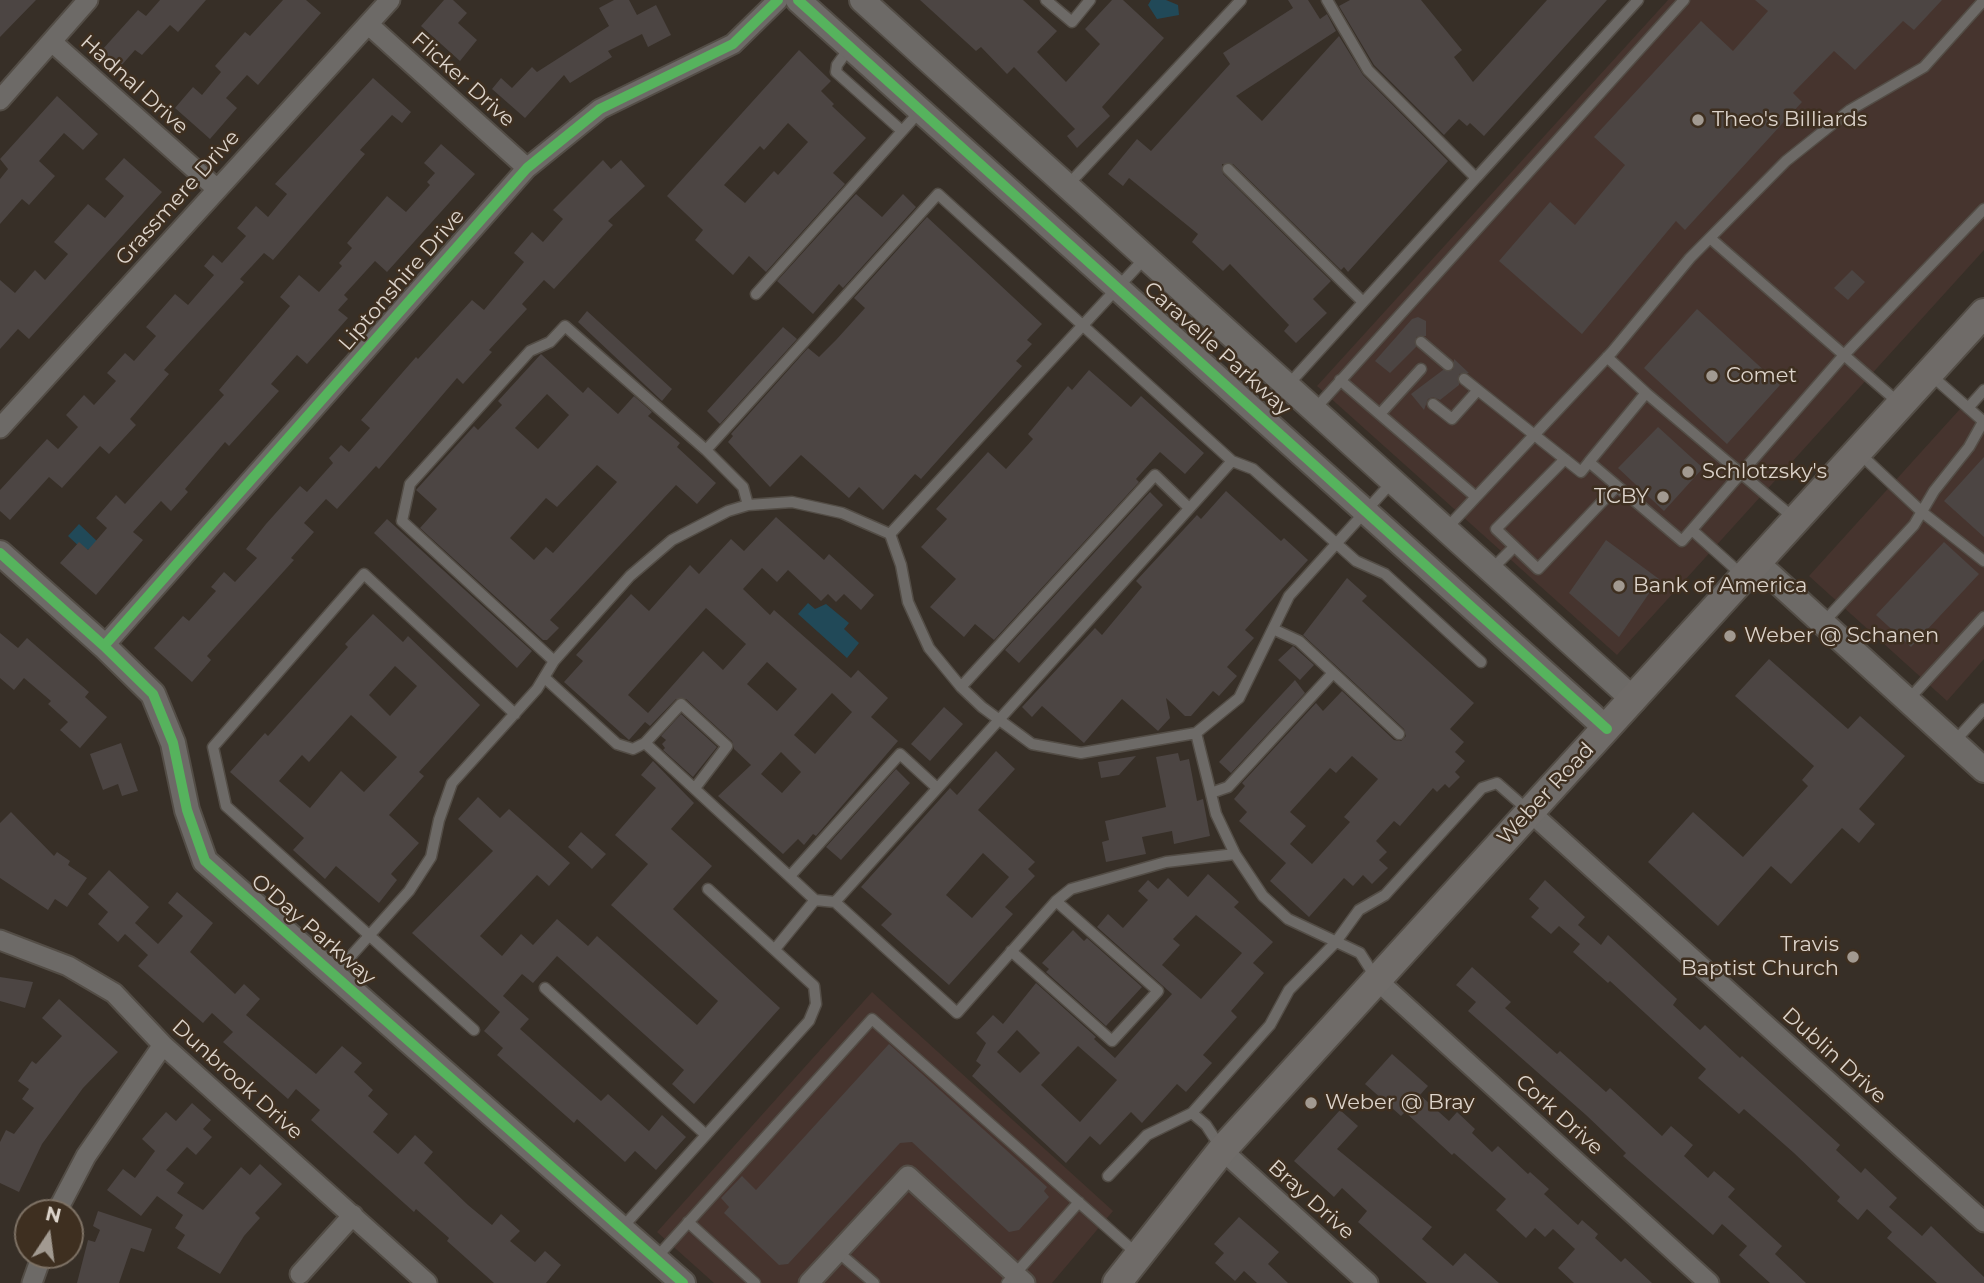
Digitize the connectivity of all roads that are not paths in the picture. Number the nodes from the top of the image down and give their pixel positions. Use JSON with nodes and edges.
{"nodes":[{"id":1,"x":88,"y":0,"type":"edge"},
{"id":2,"x":390,"y":0,"type":"edge"},
{"id":3,"x":778,"y":0,"type":"edge"},
{"id":4,"x":798,"y":0,"type":"edge"},
{"id":5,"x":862,"y":0,"type":"edge"},
{"id":6,"x":1046,"y":0,"type":"edge"},
{"id":7,"x":1090,"y":0,"type":"edge"},
{"id":8,"x":1241,"y":0,"type":"edge"},
{"id":9,"x":1327,"y":0,"type":"edge"},
{"id":10,"x":1637,"y":0,"type":"edge"},
{"id":11,"x":1684,"y":0,"type":"edge"},
{"id":12,"x":1984,"y":0,"type":"edge"},
{"id":13,"x":369,"y":25,"type":"junction"},
{"id":14,"x":52,"y":42,"type":"junction"},
{"id":15,"x":850,"y":47,"type":"junction"},
{"id":16,"x":0,"y":100,"type":"edge"},
{"id":17,"x":922,"y":110,"type":"junction"},
{"id":18,"x":902,"y":131,"type":"junction"},
{"id":19,"x":527,"y":168,"type":"junction"},
{"id":20,"x":1228,"y":169,"type":"dead end"},
{"id":21,"x":1476,"y":178,"type":"junction"},
{"id":22,"x":1066,"y":186,"type":"junction"},
{"id":23,"x":217,"y":189,"type":"junction"},
{"id":24,"x":1984,"y":209,"type":"edge"},
{"id":25,"x":1710,"y":238,"type":"junction"},
{"id":26,"x":1145,"y":258,"type":"junction"},
{"id":27,"x":1119,"y":286,"type":"junction"},
{"id":28,"x":756,"y":294,"type":"dead end"},
{"id":29,"x":1363,"y":302,"type":"junction"},
{"id":30,"x":1984,"y":313,"type":"edge"},
{"id":31,"x":1395,"y":319,"type":"junction"},
{"id":32,"x":1085,"y":324,"type":"junction"},
{"id":33,"x":1405,"y":327,"type":"dead end"},
{"id":34,"x":1421,"y":342,"type":"dead end"},
{"id":35,"x":1844,"y":355,"type":"junction"},
{"id":36,"x":1607,"y":357,"type":"junction"},
{"id":37,"x":1448,"y":365,"type":"dead end"},
{"id":38,"x":1420,"y":369,"type":"dead end"},
{"id":39,"x":1929,"y":373,"type":"junction"},
{"id":40,"x":1464,"y":379,"type":"dead end"},
{"id":41,"x":1340,"y":380,"type":"junction"},
{"id":42,"x":1408,"y":383,"type":"junction"},
{"id":43,"x":1288,"y":385,"type":"junction"},
{"id":44,"x":1417,"y":390,"type":"dead end"},
{"id":45,"x":1478,"y":390,"type":"junction"},
{"id":46,"x":1984,"y":390,"type":"edge"},
{"id":47,"x":1646,"y":393,"type":"junction"},
{"id":48,"x":1433,"y":404,"type":"dead end"},
{"id":49,"x":1901,"y":405,"type":"junction"},
{"id":50,"x":1968,"y":408,"type":"junction"},
{"id":51,"x":1315,"y":409,"type":"junction"},
{"id":52,"x":1380,"y":414,"type":"junction"},
{"id":53,"x":1984,"y":422,"type":"edge"},
{"id":54,"x":0,"y":428,"type":"edge"},
{"id":55,"x":1535,"y":435,"type":"junction"},
{"id":56,"x":706,"y":450,"type":"junction"},
{"id":57,"x":1858,"y":452,"type":"junction"},
{"id":58,"x":1565,"y":459,"type":"junction"},
{"id":59,"x":1232,"y":461,"type":"junction"},
{"id":60,"x":1589,"y":462,"type":"junction"},
{"id":61,"x":1742,"y":472,"type":"junction"},
{"id":62,"x":1394,"y":480,"type":"junction"},
{"id":63,"x":1617,"y":486,"type":"junction"},
{"id":64,"x":1476,"y":497,"type":"junction"},
{"id":65,"x":748,"y":505,"type":"junction"},
{"id":66,"x":1189,"y":508,"type":"junction"},
{"id":67,"x":1367,"y":511,"type":"junction"},
{"id":68,"x":1922,"y":512,"type":"junction"},
{"id":69,"x":1796,"y":520,"type":"junction"},
{"id":70,"x":1447,"y":528,"type":"junction"},
{"id":71,"x":1692,"y":530,"type":"junction"},
{"id":72,"x":890,"y":534,"type":"junction"},
{"id":73,"x":1336,"y":544,"type":"junction"},
{"id":74,"x":1514,"y":547,"type":"junction"},
{"id":75,"x":0,"y":553,"type":"edge"},
{"id":76,"x":1984,"y":561,"type":"edge"},
{"id":77,"x":1492,"y":569,"type":"junction"},
{"id":78,"x":1750,"y":570,"type":"junction"},
{"id":79,"x":1984,"y":617,"type":"edge"},
{"id":80,"x":1822,"y":624,"type":"junction"},
{"id":81,"x":1273,"y":629,"type":"junction"},
{"id":82,"x":104,"y":646,"type":"junction"},
{"id":83,"x":554,"y":661,"type":"junction"},
{"id":84,"x":1481,"y":662,"type":"dead end"},
{"id":85,"x":1333,"y":673,"type":"junction"},
{"id":86,"x":545,"y":678,"type":"junction"},
{"id":87,"x":961,"y":687,"type":"junction"},
{"id":88,"x":1633,"y":699,"type":"junction"},
{"id":89,"x":1908,"y":700,"type":"junction"},
{"id":90,"x":1984,"y":709,"type":"edge"},
{"id":91,"x":515,"y":714,"type":"junction"},
{"id":92,"x":998,"y":717,"type":"junction"},
{"id":93,"x":1607,"y":729,"type":"junction"},
{"id":94,"x":1196,"y":733,"type":"junction"},
{"id":95,"x":1399,"y":734,"type":"dead end"},
{"id":96,"x":645,"y":743,"type":"junction"},
{"id":97,"x":1953,"y":743,"type":"junction"},
{"id":98,"x":1984,"y":770,"type":"edge"},
{"id":99,"x":936,"y":787,"type":"junction"},
{"id":100,"x":695,"y":789,"type":"junction"},
{"id":101,"x":1211,"y":793,"type":"junction"},
{"id":102,"x":1529,"y":811,"type":"junction"},
{"id":103,"x":1235,"y":854,"type":"junction"},
{"id":104,"x":790,"y":876,"type":"junction"},
{"id":105,"x":708,"y":889,"type":"dead end"},
{"id":106,"x":815,"y":900,"type":"junction"},
{"id":107,"x":1056,"y":901,"type":"junction"},
{"id":108,"x":835,"y":902,"type":"junction"},
{"id":109,"x":370,"y":934,"type":"junction"},
{"id":110,"x":0,"y":940,"type":"edge"},
{"id":111,"x":1335,"y":943,"type":"junction"},
{"id":112,"x":775,"y":949,"type":"junction"},
{"id":113,"x":1011,"y":951,"type":"junction"},
{"id":114,"x":334,"y":975,"type":"junction"},
{"id":115,"x":1378,"y":981,"type":"junction"},
{"id":116,"x":545,"y":988,"type":"dead end"},
{"id":117,"x":474,"y":1030,"type":"dead end"},
{"id":118,"x":163,"y":1045,"type":"junction"},
{"id":119,"x":1192,"y":1113,"type":"junction"},
{"id":120,"x":706,"y":1135,"type":"junction"},
{"id":121,"x":1222,"y":1150,"type":"junction"},
{"id":122,"x":1108,"y":1176,"type":"dead end"},
{"id":123,"x":64,"y":1199,"type":"edge"},
{"id":124,"x":1079,"y":1202,"type":"junction"},
{"id":125,"x":353,"y":1215,"type":"junction"},
{"id":126,"x":688,"y":1222,"type":"junction"},
{"id":127,"x":1984,"y":1222,"type":"edge"},
{"id":128,"x":621,"y":1229,"type":"junction"},
{"id":129,"x":838,"y":1252,"type":"junction"},
{"id":130,"x":1139,"y":1256,"type":"junction"},
{"id":131,"x":655,"y":1259,"type":"junction"},
{"id":132,"x":300,"y":1274,"type":"dead end"},
{"id":133,"x":1016,"y":1280,"type":"edge"},
{"id":134,"x":427,"y":1283,"type":"edge"},
{"id":135,"x":682,"y":1283,"type":"edge"},
{"id":136,"x":755,"y":1283,"type":"edge"},
{"id":137,"x":809,"y":1283,"type":"edge"},
{"id":138,"x":874,"y":1283,"type":"edge"},
{"id":139,"x":1117,"y":1283,"type":"edge"},
{"id":140,"x":1368,"y":1283,"type":"edge"},
{"id":141,"x":1709,"y":1283,"type":"edge"}],
"edges":[{"from":1,"to":14,"type":"street"},
{"from":2,"to":13,"type":"street","name":"Grassmere Drive"},
{"from":3,"to":19,"type":"street","name":"Liptonshire Drive"},
{"from":4,"to":15,"type":"street","name":"Caravelle Parkway"},
{"from":5,"to":22,"type":"street","name":"Caravelle Parkway"},
{"from":6,"to":7,"type":"lane"},
{"from":8,"to":22,"type":"lane"},
{"from":9,"to":21,"type":"lane"},
{"from":10,"to":21,"type":"lane"},
{"from":11,"to":31,"type":"lane"},
{"from":12,"to":25,"type":"lane"},
{"from":13,"to":19,"type":"street","name":"Flicker Drive"},
{"from":13,"to":23,"type":"street","name":"Grassmere Drive"},
{"from":14,"to":16,"type":"street"},
{"from":14,"to":23,"type":"street","name":"Hadnal Drive"},
{"from":15,"to":17,"type":"street","name":"Caravelle Parkway"},
{"from":15,"to":18,"type":"lane"},
{"from":17,"to":18,"type":"lane"},
{"from":17,"to":27,"type":"street","name":"Caravelle Parkway"},
{"from":18,"to":28,"type":"lane"},
{"from":19,"to":82,"type":"street","name":"Liptonshire Drive"},
{"from":20,"to":29,"type":"lane"},
{"from":21,"to":29,"type":"lane"},
{"from":22,"to":26,"type":"street","name":"Caravelle Parkway"},
{"from":23,"to":54,"type":"street","name":"Grassmere Drive"},
{"from":24,"to":35,"type":"lane"},
{"from":25,"to":35,"type":"lane"},
{"from":25,"to":36,"type":"lane"},
{"from":26,"to":27,"type":"lane"},
{"from":26,"to":43,"type":"street","name":"Caravelle Parkway"},
{"from":27,"to":32,"type":"lane"},
{"from":27,"to":67,"type":"street","name":"Caravelle Parkway"},
{"from":29,"to":43,"type":"lane"},
{"from":30,"to":39,"type":"main road","name":"Weber Road"},
{"from":31,"to":33,"type":"lane"},
{"from":31,"to":41,"type":"lane"},
{"from":32,"to":56,"type":"lane"},
{"from":32,"to":59,"type":"lane"},
{"from":32,"to":72,"type":"lane"},
{"from":34,"to":37,"type":"lane"},
{"from":35,"to":49,"type":"lane"},
{"from":35,"to":61,"type":"lane"},
{"from":36,"to":47,"type":"lane"},
{"from":36,"to":55,"type":"lane"},
{"from":38,"to":42,"type":"lane"},
{"from":39,"to":49,"type":"main road","name":"Weber Road"},
{"from":39,"to":50,"type":"lane"},
{"from":40,"to":45,"type":"lane"},
{"from":41,"to":51,"type":"lane"},
{"from":41,"to":52,"type":"lane"},
{"from":42,"to":44,"type":"lane"},
{"from":42,"to":52,"type":"lane"},
{"from":43,"to":51,"type":"street","name":"Caravelle Parkway"},
{"from":45,"to":48,"type":"lane"},
{"from":45,"to":55,"type":"lane"},
{"from":46,"to":50,"type":"lane"},
{"from":47,"to":60,"type":"lane"},
{"from":47,"to":61,"type":"lane"},
{"from":49,"to":57,"type":"main road","name":"Weber Road"},
{"from":50,"to":53,"type":"lane"},
{"from":51,"to":62,"type":"street","name":"Caravelle Parkway"},
{"from":52,"to":64,"type":"lane"},
{"from":53,"to":68,"type":"lane"},
{"from":55,"to":58,"type":"lane"},
{"from":55,"to":64,"type":"lane"},
{"from":56,"to":65,"type":"lane"},
{"from":56,"to":83,"type":"lane"},
{"from":57,"to":68,"type":"lane"},
{"from":57,"to":69,"type":"main road","name":"Weber Road"},
{"from":58,"to":60,"type":"lane"},
{"from":58,"to":74,"type":"lane"},
{"from":59,"to":66,"type":"lane"},
{"from":59,"to":73,"type":"lane"},
{"from":60,"to":63,"type":"lane"},
{"from":61,"to":69,"type":"lane"},
{"from":61,"to":71,"type":"lane"},
{"from":62,"to":67,"type":"lane"},
{"from":62,"to":70,"type":"street","name":"Caravelle Parkway"},
{"from":63,"to":71,"type":"lane"},
{"from":63,"to":74,"type":"lane"},
{"from":64,"to":70,"type":"lane"},
{"from":65,"to":72,"type":"lane"},
{"from":65,"to":83,"type":"lane"},
{"from":66,"to":87,"type":"lane"},
{"from":66,"to":92,"type":"lane"},
{"from":67,"to":73,"type":"lane"},
{"from":67,"to":93,"type":"street","name":"Caravelle Parkway"},
{"from":68,"to":76,"type":"lane"},
{"from":68,"to":80,"type":"lane"},
{"from":69,"to":78,"type":"main road","name":"Weber Road"},
{"from":70,"to":77,"type":"street","name":"Caravelle Parkway"},
{"from":71,"to":78,"type":"lane"},
{"from":72,"to":87,"type":"lane"},
{"from":73,"to":81,"type":"lane"},
{"from":73,"to":84,"type":"lane"},
{"from":74,"to":77,"type":"lane"},
{"from":75,"to":82,"type":"street","name":"O'Day Parkway"},
{"from":77,"to":88,"type":"street","name":"Caravelle Parkway"},
{"from":78,"to":80,"type":"street"},
{"from":78,"to":88,"type":"main road","name":"Weber Road"},
{"from":79,"to":89,"type":"lane"},
{"from":80,"to":89,"type":"street"},
{"from":81,"to":85,"type":"lane"},
{"from":81,"to":94,"type":"lane"},
{"from":82,"to":114,"type":"street","name":"O'Day Parkway"},
{"from":83,"to":86,"type":"lane"},
{"from":85,"to":95,"type":"lane"},
{"from":85,"to":101,"type":"lane"},
{"from":86,"to":91,"type":"lane"},
{"from":86,"to":96,"type":"lane"},
{"from":87,"to":92,"type":"lane"},
{"from":88,"to":93,"type":"main road","name":"Weber Road"},
{"from":89,"to":97,"type":"street"},
{"from":90,"to":97,"type":"lane"},
{"from":91,"to":109,"type":"lane"},
{"from":91,"to":109,"type":"lane"},
{"from":92,"to":94,"type":"lane"},
{"from":92,"to":99,"type":"lane"},
{"from":93,"to":102,"type":"main road","name":"Weber Road"},
{"from":94,"to":101,"type":"lane"},
{"from":96,"to":100,"type":"lane"},
{"from":96,"to":100,"type":"lane"},
{"from":97,"to":98,"type":"street"},
{"from":99,"to":104,"type":"lane"},
{"from":99,"to":108,"type":"lane"},
{"from":100,"to":104,"type":"lane"},
{"from":101,"to":103,"type":"lane"},
{"from":102,"to":111,"type":"lane"},
{"from":102,"to":115,"type":"main road","name":"Weber Road"},
{"from":102,"to":127,"type":"street","name":"Dublin Drive"},
{"from":103,"to":107,"type":"lane"},
{"from":103,"to":111,"type":"lane"},
{"from":104,"to":106,"type":"lane"},
{"from":105,"to":112,"type":"lane"},
{"from":106,"to":108,"type":"lane"},
{"from":106,"to":112,"type":"lane"},
{"from":107,"to":113,"type":"lane"},
{"from":107,"to":113,"type":"lane"},
{"from":108,"to":113,"type":"lane"},
{"from":109,"to":114,"type":"lane"},
{"from":109,"to":117,"type":"lane"},
{"from":110,"to":118,"type":"street","name":"Dunbrook Drive"},
{"from":111,"to":115,"type":"lane"},
{"from":111,"to":119,"type":"lane"},
{"from":112,"to":120,"type":"lane"},
{"from":114,"to":128,"type":"street","name":"O'Day Parkway"},
{"from":115,"to":121,"type":"main road","name":"Weber Road"},
{"from":115,"to":141,"type":"street","name":"Cork Drive"},
{"from":116,"to":120,"type":"lane"},
{"from":118,"to":123,"type":"street"},
{"from":118,"to":125,"type":"street","name":"Dunbrook Drive"},
{"from":119,"to":121,"type":"lane"},
{"from":119,"to":122,"type":"lane"},
{"from":120,"to":128,"type":"lane"},
{"from":121,"to":130,"type":"main road","name":"Weber Road"},
{"from":121,"to":140,"type":"street","name":"Bray Drive"},
{"from":124,"to":126,"type":"lane"},
{"from":124,"to":130,"type":"lane"},
{"from":124,"to":133,"type":"lane"},
{"from":125,"to":132,"type":"street"},
{"from":125,"to":134,"type":"street","name":"Dunbrook Drive"},
{"from":126,"to":131,"type":"lane"},
{"from":126,"to":136,"type":"lane"},
{"from":128,"to":131,"type":"street","name":"O'Day Parkway"},
{"from":129,"to":133,"type":"street"},
{"from":129,"to":137,"type":"street"},
{"from":129,"to":138,"type":"lane"},
{"from":130,"to":139,"type":"main road","name":"Weber Road"},
{"from":131,"to":135,"type":"street","name":"O'Day Parkway"}]}
